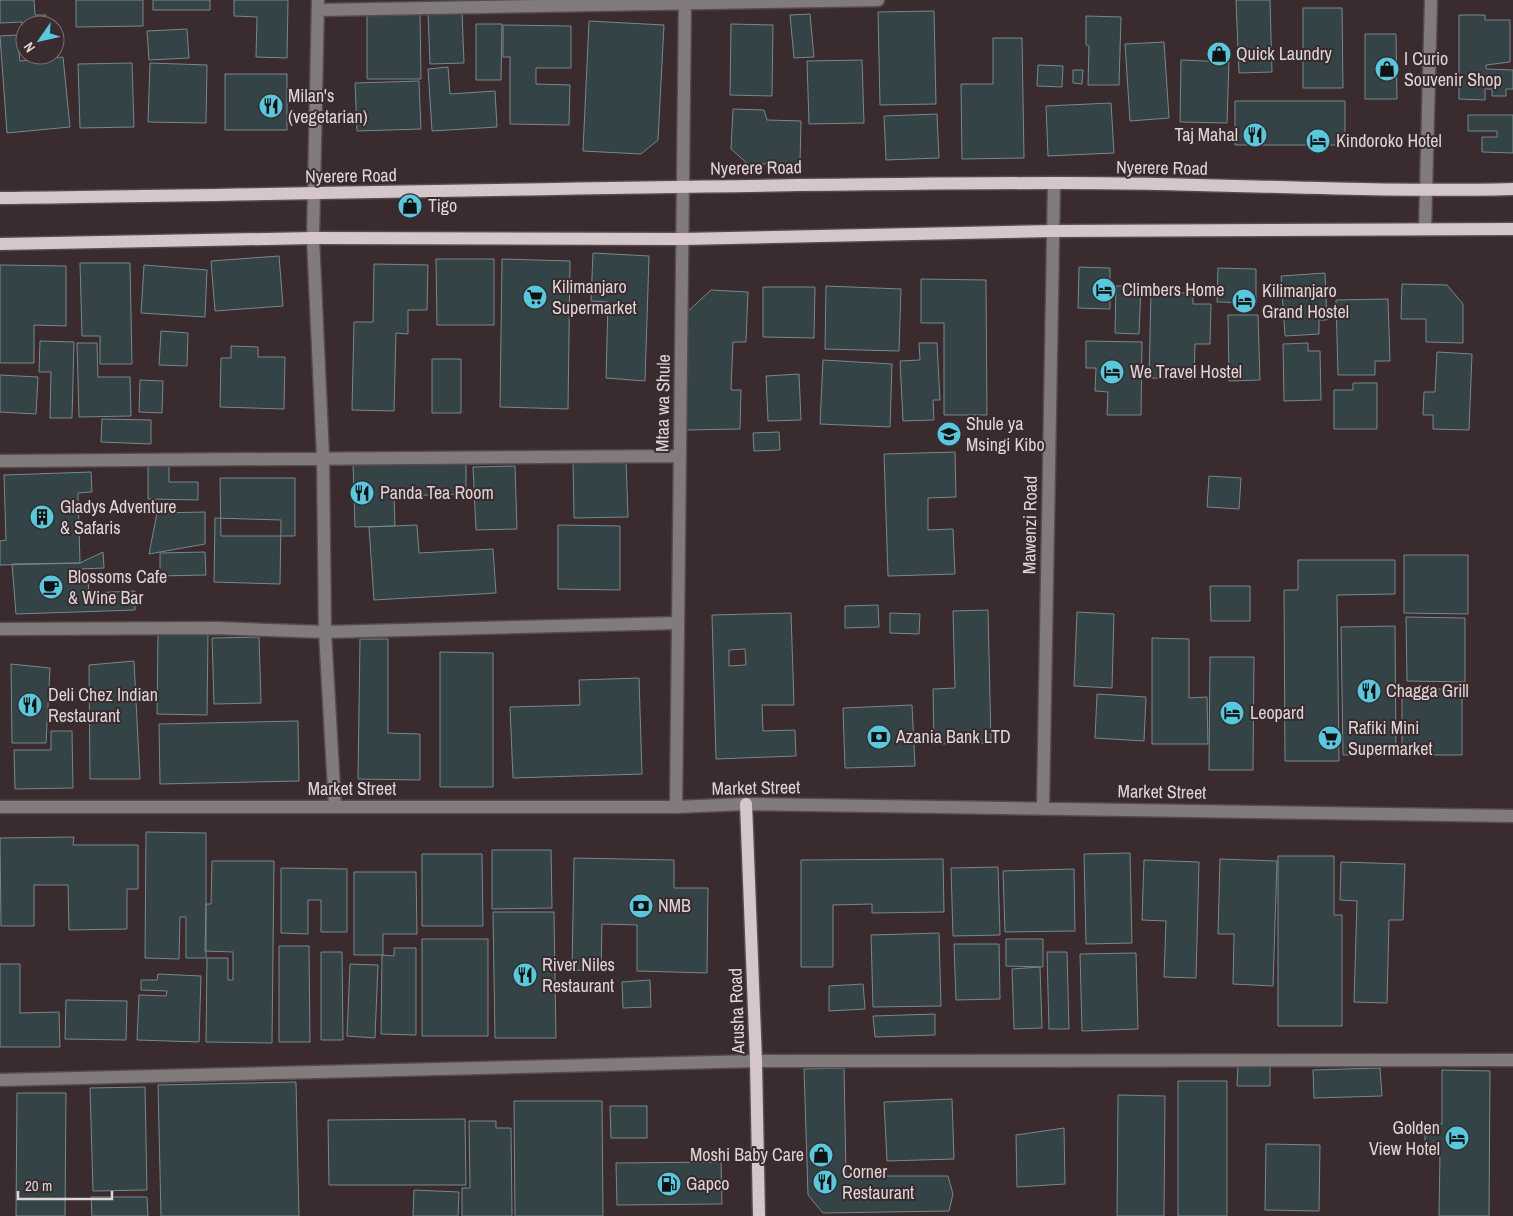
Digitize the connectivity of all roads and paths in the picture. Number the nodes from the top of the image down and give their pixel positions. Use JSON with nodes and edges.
{"nodes":[{"id":1,"x":878,"y":0,"type":"edge"},
{"id":2,"x":1431,"y":0,"type":"edge"},
{"id":3,"x":685,"y":1,"type":"edge"},
{"id":4,"x":318,"y":5,"type":"edge"},
{"id":5,"x":1054,"y":183,"type":"junction"},
{"id":6,"x":683,"y":186,"type":"junction"},
{"id":7,"x":1513,"y":189,"type":"edge"},
{"id":8,"x":1426,"y":191,"type":"junction"},
{"id":9,"x":313,"y":195,"type":"junction"},
{"id":10,"x":0,"y":198,"type":"edge"},
{"id":11,"x":1425,"y":229,"type":"junction"},
{"id":12,"x":1513,"y":229,"type":"edge"},
{"id":13,"x":1053,"y":231,"type":"junction"},
{"id":14,"x":313,"y":238,"type":"junction"},
{"id":15,"x":683,"y":238,"type":"junction"},
{"id":16,"x":0,"y":244,"type":"edge"},
{"id":17,"x":680,"y":456,"type":"junction"},
{"id":18,"x":323,"y":457,"type":"junction"},
{"id":19,"x":0,"y":461,"type":"edge"},
{"id":20,"x":678,"y":623,"type":"junction"},
{"id":21,"x":0,"y":630,"type":"edge"},
{"id":22,"x":325,"y":632,"type":"junction"},
{"id":23,"x":746,"y":804,"type":"junction"},
{"id":24,"x":0,"y":807,"type":"edge"},
{"id":25,"x":335,"y":807,"type":"junction"},
{"id":26,"x":676,"y":807,"type":"junction"},
{"id":27,"x":1043,"y":807,"type":"junction"},
{"id":28,"x":1513,"y":816,"type":"edge"},
{"id":29,"x":1513,"y":1060,"type":"edge"},
{"id":30,"x":756,"y":1061,"type":"junction"},
{"id":31,"x":0,"y":1080,"type":"edge"},
{"id":32,"x":759,"y":1216,"type":"edge"}],
"edges":[{"from":1,"to":3,"type":"street"},
{"from":2,"to":8,"type":"street"},
{"from":3,"to":4,"type":"street"},
{"from":3,"to":6,"type":"street","name":"Mtaa wa Shule"},
{"from":4,"to":9,"type":"street"},
{"from":5,"to":6,"type":"main road","name":"Nyerere Road"},
{"from":5,"to":8,"type":"main road","name":"Nyerere Road"},
{"from":5,"to":13,"type":"street","name":"Mawenzi Road"},
{"from":6,"to":9,"type":"main road","name":"Nyerere Road"},
{"from":6,"to":15,"type":"street","name":"Mtaa wa Shule"},
{"from":7,"to":8,"type":"main road","name":"Nyerere Road"},
{"from":8,"to":11,"type":"street"},
{"from":9,"to":10,"type":"main road","name":"Nyerere Road"},
{"from":9,"to":14,"type":"street"},
{"from":11,"to":12,"type":"main road"},
{"from":11,"to":13,"type":"main road"},
{"from":13,"to":15,"type":"main road"},
{"from":13,"to":27,"type":"street","name":"Mawenzi Road"},
{"from":14,"to":15,"type":"main road"},
{"from":14,"to":16,"type":"main road"},
{"from":14,"to":18,"type":"street"},
{"from":15,"to":17,"type":"street","name":"Mtaa wa Shule"},
{"from":17,"to":18,"type":"street"},
{"from":17,"to":20,"type":"street","name":"Mtaa wa Shule"},
{"from":18,"to":19,"type":"street"},
{"from":18,"to":22,"type":"street"},
{"from":20,"to":22,"type":"street"},
{"from":20,"to":26,"type":"street","name":"Mtaa wa Shule"},
{"from":21,"to":22,"type":"street"},
{"from":22,"to":25,"type":"street"},
{"from":23,"to":26,"type":"street","name":"Market Street"},
{"from":23,"to":27,"type":"street","name":"Market Street"},
{"from":23,"to":30,"type":"main road","name":"Arusha Road"},
{"from":24,"to":25,"type":"street","name":"Market Street"},
{"from":25,"to":26,"type":"street","name":"Market Street"},
{"from":27,"to":28,"type":"street","name":"Market Street"},
{"from":29,"to":30,"type":"street"},
{"from":30,"to":31,"type":"street"},
{"from":30,"to":32,"type":"main road","name":"Arusha Road"}]}
